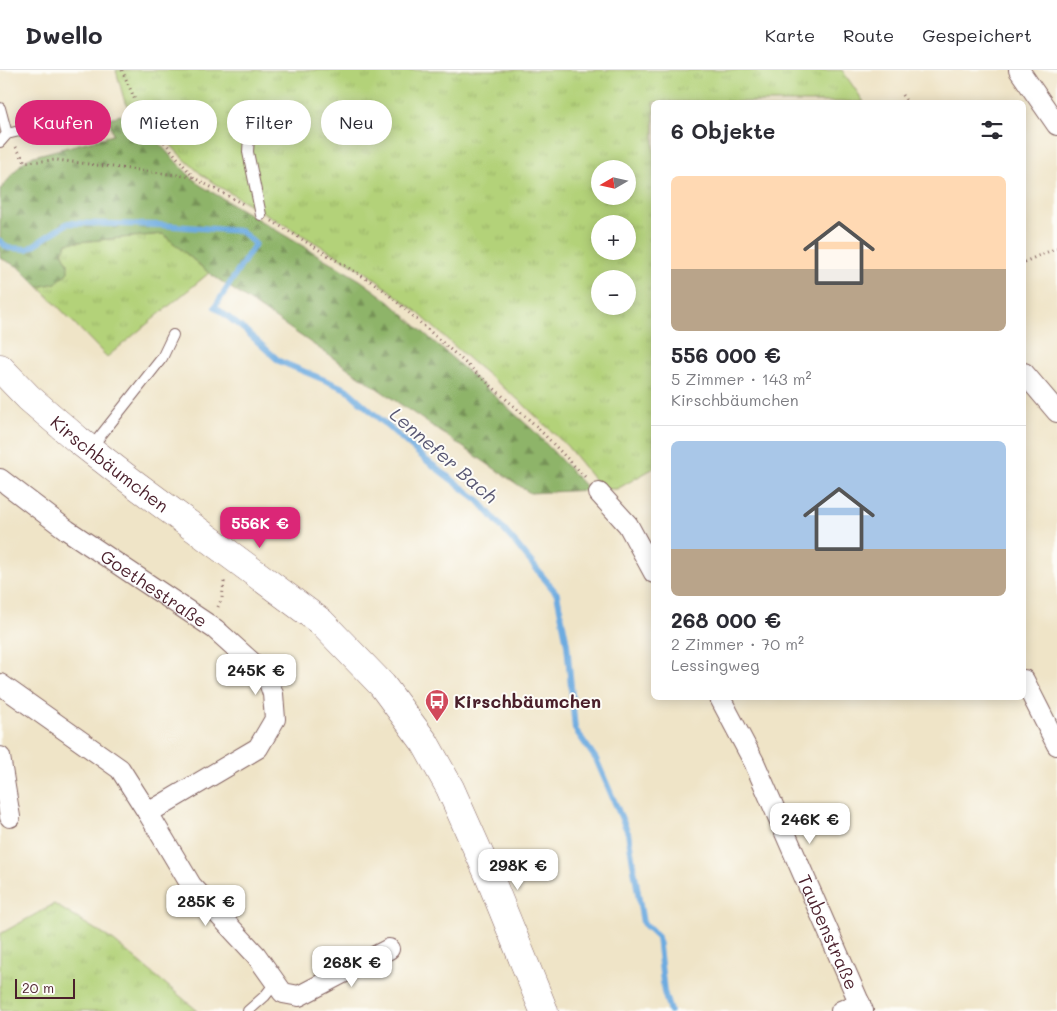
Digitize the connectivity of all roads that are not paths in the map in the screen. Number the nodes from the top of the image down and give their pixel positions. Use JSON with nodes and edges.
{"nodes":[{"id":1,"x":1020,"y":70,"type":"edge"},
{"id":2,"x":0,"y":108,"type":"edge"},
{"id":3,"x":1057,"y":125,"type":"edge"},
{"id":4,"x":4,"y":138,"type":"edge"},
{"id":5,"x":248,"y":145,"type":"edge"},
{"id":6,"x":261,"y":215,"type":"road end"},
{"id":7,"x":173,"y":335,"type":"dead end"},
{"id":8,"x":0,"y":368,"type":"edge"},
{"id":9,"x":1026,"y":375,"type":"edge"},
{"id":10,"x":1057,"y":412,"type":"edge"},
{"id":11,"x":90,"y":449,"type":"junction"},
{"id":12,"x":0,"y":479,"type":"edge"},
{"id":13,"x":599,"y":493,"type":"road end"},
{"id":14,"x":651,"y":567,"type":"edge"},
{"id":15,"x":0,"y":684,"type":"edge"},
{"id":16,"x":1026,"y":684,"type":"edge"},
{"id":17,"x":721,"y":700,"type":"edge"},
{"id":18,"x":1057,"y":745,"type":"edge"},
{"id":19,"x":0,"y":757,"type":"edge"},
{"id":20,"x":148,"y":813,"type":"junction"},
{"id":21,"x":10,"y":816,"type":"dead end"},
{"id":22,"x":389,"y":949,"type":"dead end"},
{"id":23,"x":276,"y":982,"type":"junction"},
{"id":24,"x":861,"y":1007,"type":"edge"},
{"id":25,"x":248,"y":1011,"type":"edge"},
{"id":26,"x":544,"y":1011,"type":"edge"},
{"id":27,"x":841,"y":1011,"type":"edge"}],
"edges":[{"from":1,"to":3,"type":"street"},
{"from":2,"to":4,"type":"lane"},
{"from":5,"to":6,"type":"lane"},
{"from":7,"to":11,"type":"lane"},
{"from":8,"to":11,"type":"main road","name":"Kirschbäumchen"},
{"from":9,"to":10,"type":"street"},
{"from":11,"to":26,"type":"main road","name":"Kirschbäumchen"},
{"from":12,"to":20,"type":"street","name":"Goethestraße"},
{"from":13,"to":14,"type":"street"},
{"from":15,"to":20,"type":"street"},
{"from":16,"to":18,"type":"street"},
{"from":17,"to":24,"type":"street","name":"Taubenstraße"},
{"from":19,"to":21,"type":"street"},
{"from":20,"to":23,"type":"street"},
{"from":22,"to":23,"type":"street"},
{"from":23,"to":25,"type":"lane"},
{"from":24,"to":27,"type":"street","name":"Taubenstraße"}]}
